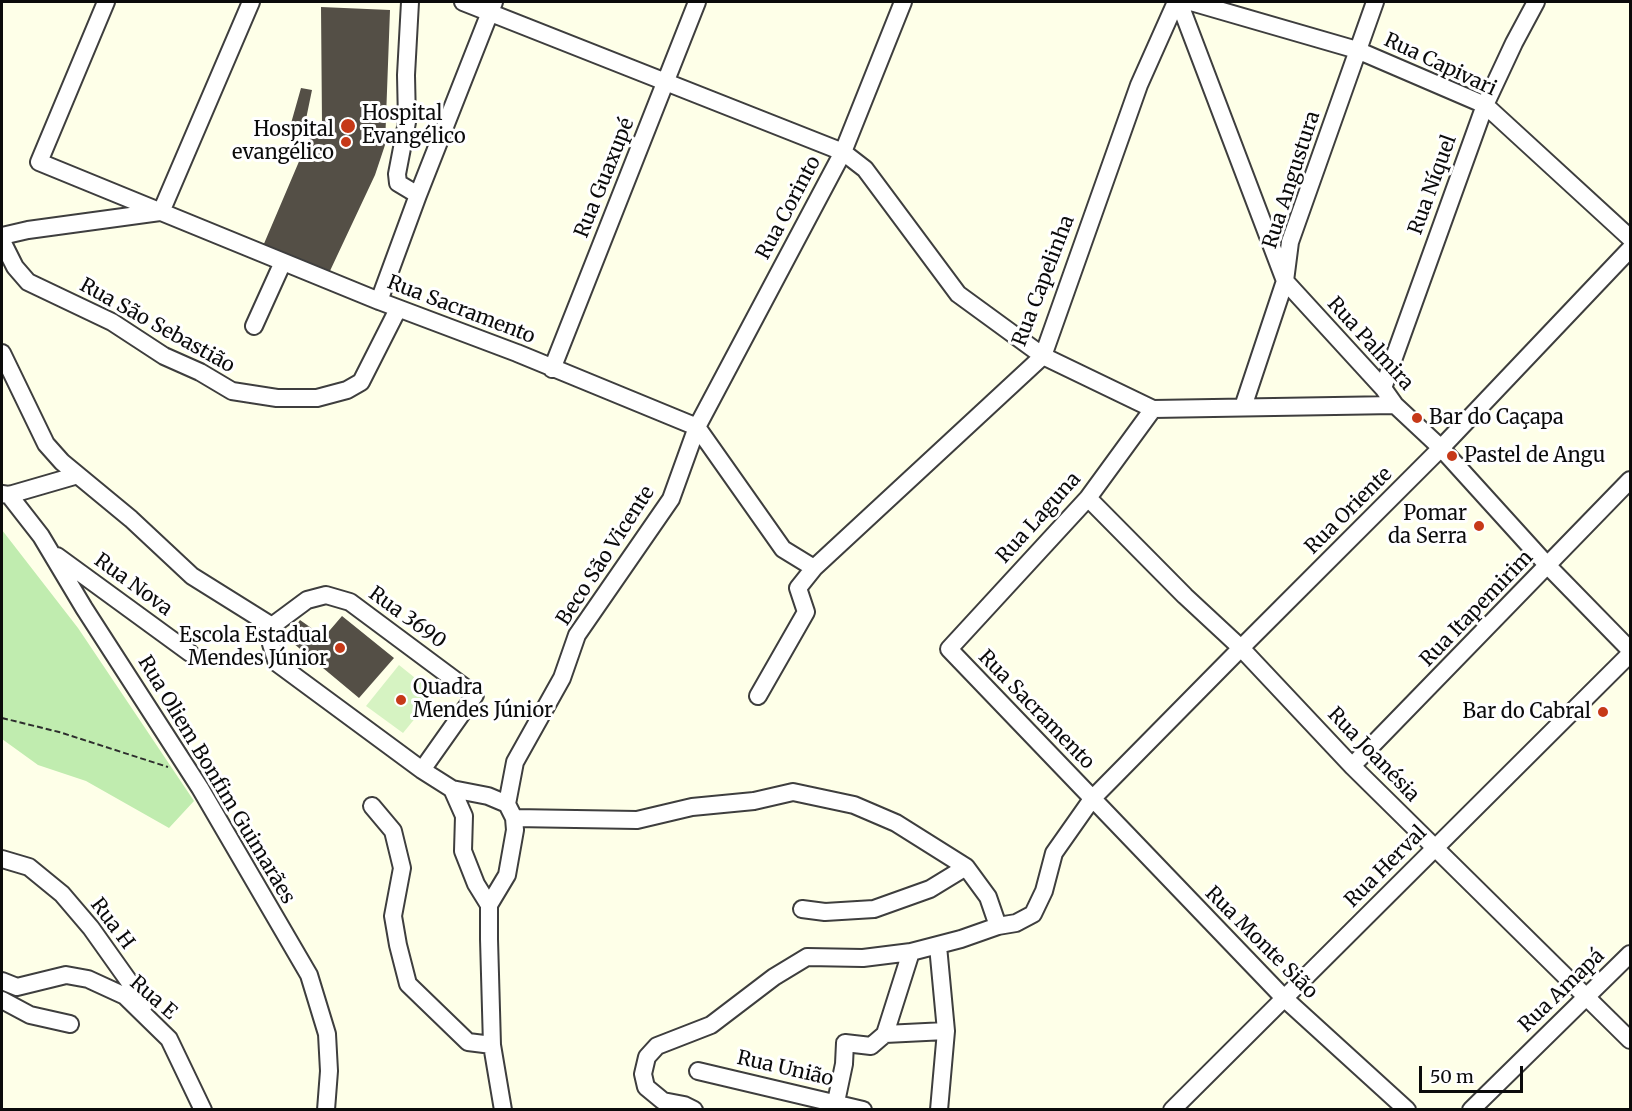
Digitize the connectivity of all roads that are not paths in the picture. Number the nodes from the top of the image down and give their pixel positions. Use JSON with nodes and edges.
{"nodes":[{"id":1,"x":106,"y":2,"type":"edge"},
{"id":2,"x":251,"y":2,"type":"edge"},
{"id":3,"x":410,"y":2,"type":"edge"},
{"id":4,"x":464,"y":2,"type":"edge"},
{"id":5,"x":697,"y":2,"type":"edge"},
{"id":6,"x":903,"y":2,"type":"edge"},
{"id":7,"x":1177,"y":2,"type":"edge"},
{"id":8,"x":1191,"y":2,"type":"edge"},
{"id":9,"x":1375,"y":2,"type":"edge"},
{"id":10,"x":1536,"y":2,"type":"edge"},
{"id":11,"x":492,"y":7,"type":"edge"},
{"id":12,"x":1357,"y":50,"type":"junction"},
{"id":13,"x":666,"y":82,"type":"junction"},
{"id":14,"x":1485,"y":105,"type":"junction"},
{"id":15,"x":843,"y":152,"type":"junction"},
{"id":16,"x":418,"y":195,"type":"junction"},
{"id":17,"x":161,"y":212,"type":"junction"},
{"id":18,"x":2,"y":236,"type":"edge"},
{"id":19,"x":1630,"y":238,"type":"edge"},
{"id":20,"x":2,"y":241,"type":"edge"},
{"id":21,"x":1630,"y":249,"type":"edge"},
{"id":22,"x":283,"y":262,"type":"junction"},
{"id":23,"x":1285,"y":281,"type":"junction"},
{"id":24,"x":379,"y":301,"type":"junction"},
{"id":25,"x":398,"y":309,"type":"junction"},
{"id":26,"x":254,"y":326,"type":"dead end"},
{"id":27,"x":2,"y":353,"type":"edge"},
{"id":28,"x":1042,"y":356,"type":"junction"},
{"id":29,"x":552,"y":369,"type":"junction"},
{"id":30,"x":1383,"y":388,"type":"junction"},
{"id":31,"x":1395,"y":405,"type":"junction"},
{"id":32,"x":1243,"y":407,"type":"junction"},
{"id":33,"x":1153,"y":409,"type":"junction"},
{"id":34,"x":697,"y":427,"type":"junction"},
{"id":35,"x":1441,"y":448,"type":"junction"},
{"id":36,"x":78,"y":475,"type":"junction"},
{"id":37,"x":1630,"y":480,"type":"edge"},
{"id":38,"x":5,"y":495,"type":"edge"},
{"id":39,"x":1088,"y":498,"type":"junction"},
{"id":40,"x":51,"y":552,"type":"junction"},
{"id":41,"x":1548,"y":566,"type":"junction"},
{"id":42,"x":814,"y":568,"type":"junction"},
{"id":43,"x":272,"y":626,"type":"junction"},
{"id":44,"x":1241,"y":648,"type":"junction"},
{"id":45,"x":949,"y":649,"type":"joint"},
{"id":46,"x":1630,"y":652,"type":"edge"},
{"id":47,"x":190,"y":653,"type":"dead end"},
{"id":48,"x":758,"y":696,"type":"dead end"},
{"id":49,"x":1352,"y":766,"type":"junction"},
{"id":50,"x":422,"y":770,"type":"junction"},
{"id":51,"x":452,"y":789,"type":"junction"},
{"id":52,"x":1092,"y":799,"type":"junction"},
{"id":53,"x":372,"y":806,"type":"dead end"},
{"id":54,"x":510,"y":811,"type":"junction"},
{"id":55,"x":1435,"y":848,"type":"junction"},
{"id":56,"x":2,"y":859,"type":"edge"},
{"id":57,"x":966,"y":867,"type":"junction"},
{"id":58,"x":489,"y":905,"type":"junction"},
{"id":59,"x":802,"y":909,"type":"dead end"},
{"id":60,"x":998,"y":926,"type":"junction"},
{"id":61,"x":938,"y":946,"type":"junction"},
{"id":62,"x":910,"y":952,"type":"junction"},
{"id":63,"x":1630,"y":954,"type":"edge"},
{"id":64,"x":2,"y":981,"type":"edge"},
{"id":65,"x":1587,"y":995,"type":"junction"},
{"id":66,"x":1284,"y":998,"type":"junction"},
{"id":67,"x":2,"y":1000,"type":"edge"},
{"id":68,"x":70,"y":1024,"type":"dead end"},
{"id":69,"x":946,"y":1031,"type":"junction"},
{"id":70,"x":885,"y":1034,"type":"junction"},
{"id":71,"x":169,"y":1039,"type":"junction"},
{"id":72,"x":1630,"y":1040,"type":"edge"},
{"id":73,"x":492,"y":1045,"type":"junction"},
{"id":74,"x":698,"y":1071,"type":"dead end"},
{"id":75,"x":836,"y":1102,"type":"junction"},
{"id":76,"x":203,"y":1110,"type":"edge"},
{"id":77,"x":326,"y":1110,"type":"edge"},
{"id":78,"x":503,"y":1110,"type":"edge"},
{"id":79,"x":694,"y":1110,"type":"edge"},
{"id":80,"x":863,"y":1110,"type":"edge"},
{"id":81,"x":939,"y":1110,"type":"edge"},
{"id":82,"x":1172,"y":1110,"type":"edge"},
{"id":83,"x":1407,"y":1110,"type":"edge"},
{"id":84,"x":1471,"y":1110,"type":"edge"}],
"edges":[{"from":1,"to":17,"type":"street","name":"Rua Sacramento"},
{"from":2,"to":17,"type":"street"},
{"from":3,"to":16,"type":"street"},
{"from":4,"to":11,"type":"street"},
{"from":5,"to":13,"type":"street","name":"Rua Guaxupé"},
{"from":6,"to":15,"type":"street","name":"Rua Corinto"},
{"from":7,"to":23,"type":"street","name":"Rua Palmira"},
{"from":7,"to":28,"type":"street","name":"Rua Capelinha"},
{"from":8,"to":12,"type":"street","name":"Rua Capivari"},
{"from":9,"to":12,"type":"street","name":"Rua Angustura"},
{"from":10,"to":14,"type":"street","name":"Rua Níquel"},
{"from":11,"to":13,"type":"street"},
{"from":11,"to":16,"type":"street"},
{"from":12,"to":14,"type":"street","name":"Rua Capivari"},
{"from":12,"to":23,"type":"street","name":"Rua Angustura"},
{"from":13,"to":15,"type":"street"},
{"from":13,"to":29,"type":"street","name":"Rua Guaxupé"},
{"from":14,"to":19,"type":"street","name":"Rua Capivari"},
{"from":14,"to":30,"type":"street","name":"Rua Níquel"},
{"from":15,"to":28,"type":"street"},
{"from":15,"to":34,"type":"street","name":"Rua Corinto"},
{"from":16,"to":24,"type":"street"},
{"from":17,"to":18,"type":"street"},
{"from":17,"to":22,"type":"street","name":"Rua Sacramento"},
{"from":20,"to":25,"type":"street","name":"Rua São Sebastião"},
{"from":21,"to":35,"type":"street","name":"Rua Oriente"},
{"from":22,"to":24,"type":"street","name":"Rua Sacramento"},
{"from":22,"to":26,"type":"street"},
{"from":23,"to":30,"type":"street","name":"Rua Palmira"},
{"from":23,"to":32,"type":"street","name":"Rua Angustura"},
{"from":24,"to":25,"type":"street","name":"Rua Sacramento"},
{"from":25,"to":29,"type":"street","name":"Rua Sacramento"},
{"from":27,"to":36,"type":"street"},
{"from":28,"to":33,"type":"street"},
{"from":28,"to":42,"type":"street","name":"Rua Capelinha"},
{"from":29,"to":34,"type":"street","name":"Rua Sacramento"},
{"from":30,"to":31,"type":"street","name":"Rua Palmira"},
{"from":31,"to":32,"type":"street"},
{"from":31,"to":35,"type":"street","name":"Rua Palmira"},
{"from":32,"to":33,"type":"street"},
{"from":33,"to":39,"type":"street","name":"Rua Laguna"},
{"from":34,"to":42,"type":"street"},
{"from":34,"to":54,"type":"street","name":"Beco São Vicente"},
{"from":35,"to":41,"type":"street","name":"Rua Palmira"},
{"from":35,"to":44,"type":"street","name":"Rua Oriente"},
{"from":36,"to":38,"type":"street"},
{"from":36,"to":43,"type":"street"},
{"from":37,"to":41,"type":"street","name":"Rua Itapemirim"},
{"from":38,"to":40,"type":"street","name":"Rua Oliem Bonfim Guimarães"},
{"from":39,"to":44,"type":"street","name":"Rua Joanésia"},
{"from":39,"to":45,"type":"street","name":"Rua Laguna"},
{"from":40,"to":47,"type":"street","name":"Rua Nova"},
{"from":40,"to":77,"type":"street","name":"Rua Oliem Bonfim Guimarães"},
{"from":41,"to":46,"type":"street","name":"Rua Palmira"},
{"from":41,"to":49,"type":"street","name":"Rua Itapemirim"},
{"from":42,"to":48,"type":"street","name":"Rua Capelinha"},
{"from":43,"to":50,"type":"street"},
{"from":43,"to":50,"type":"street","name":"Rua 3690"},
{"from":44,"to":49,"type":"street","name":"Rua Joanésia"},
{"from":44,"to":52,"type":"street","name":"Rua Oriente"},
{"from":45,"to":52,"type":"street","name":"Rua Sacramento"},
{"from":46,"to":55,"type":"street","name":"Rua Herval"},
{"from":49,"to":55,"type":"street","name":"Rua Joanésia"},
{"from":50,"to":51,"type":"street"},
{"from":51,"to":54,"type":"street"},
{"from":51,"to":58,"type":"street"},
{"from":52,"to":60,"type":"street","name":"Rua Oriente"},
{"from":52,"to":66,"type":"street","name":"Rua Monte Sião"},
{"from":53,"to":73,"type":"street"},
{"from":54,"to":57,"type":"street"},
{"from":54,"to":58,"type":"street","name":"Beco São Vicente"},
{"from":55,"to":65,"type":"street","name":"Rua Joanésia"},
{"from":55,"to":66,"type":"street","name":"Rua Herval"},
{"from":56,"to":71,"type":"street","name":"Rua H"},
{"from":57,"to":59,"type":"street"},
{"from":57,"to":60,"type":"street"},
{"from":58,"to":73,"type":"street"},
{"from":60,"to":61,"type":"street"},
{"from":61,"to":62,"type":"street"},
{"from":61,"to":69,"type":"street"},
{"from":62,"to":70,"type":"street"},
{"from":62,"to":79,"type":"street"},
{"from":63,"to":65,"type":"street","name":"Rua Amapá"},
{"from":64,"to":71,"type":"street","name":"Rua E"},
{"from":65,"to":72,"type":"street","name":"Rua Joanésia"},
{"from":65,"to":84,"type":"street","name":"Rua Amapá"},
{"from":66,"to":82,"type":"street","name":"Rua Herval"},
{"from":66,"to":83,"type":"street","name":"Rua Monte Sião"},
{"from":67,"to":68,"type":"street"},
{"from":69,"to":70,"type":"street"},
{"from":69,"to":81,"type":"street"},
{"from":70,"to":75,"type":"street"},
{"from":71,"to":76,"type":"street","name":"Rua E"},
{"from":73,"to":78,"type":"street"},
{"from":74,"to":75,"type":"street","name":"Rua União"},
{"from":75,"to":80,"type":"street","name":"Rua União"}]}
